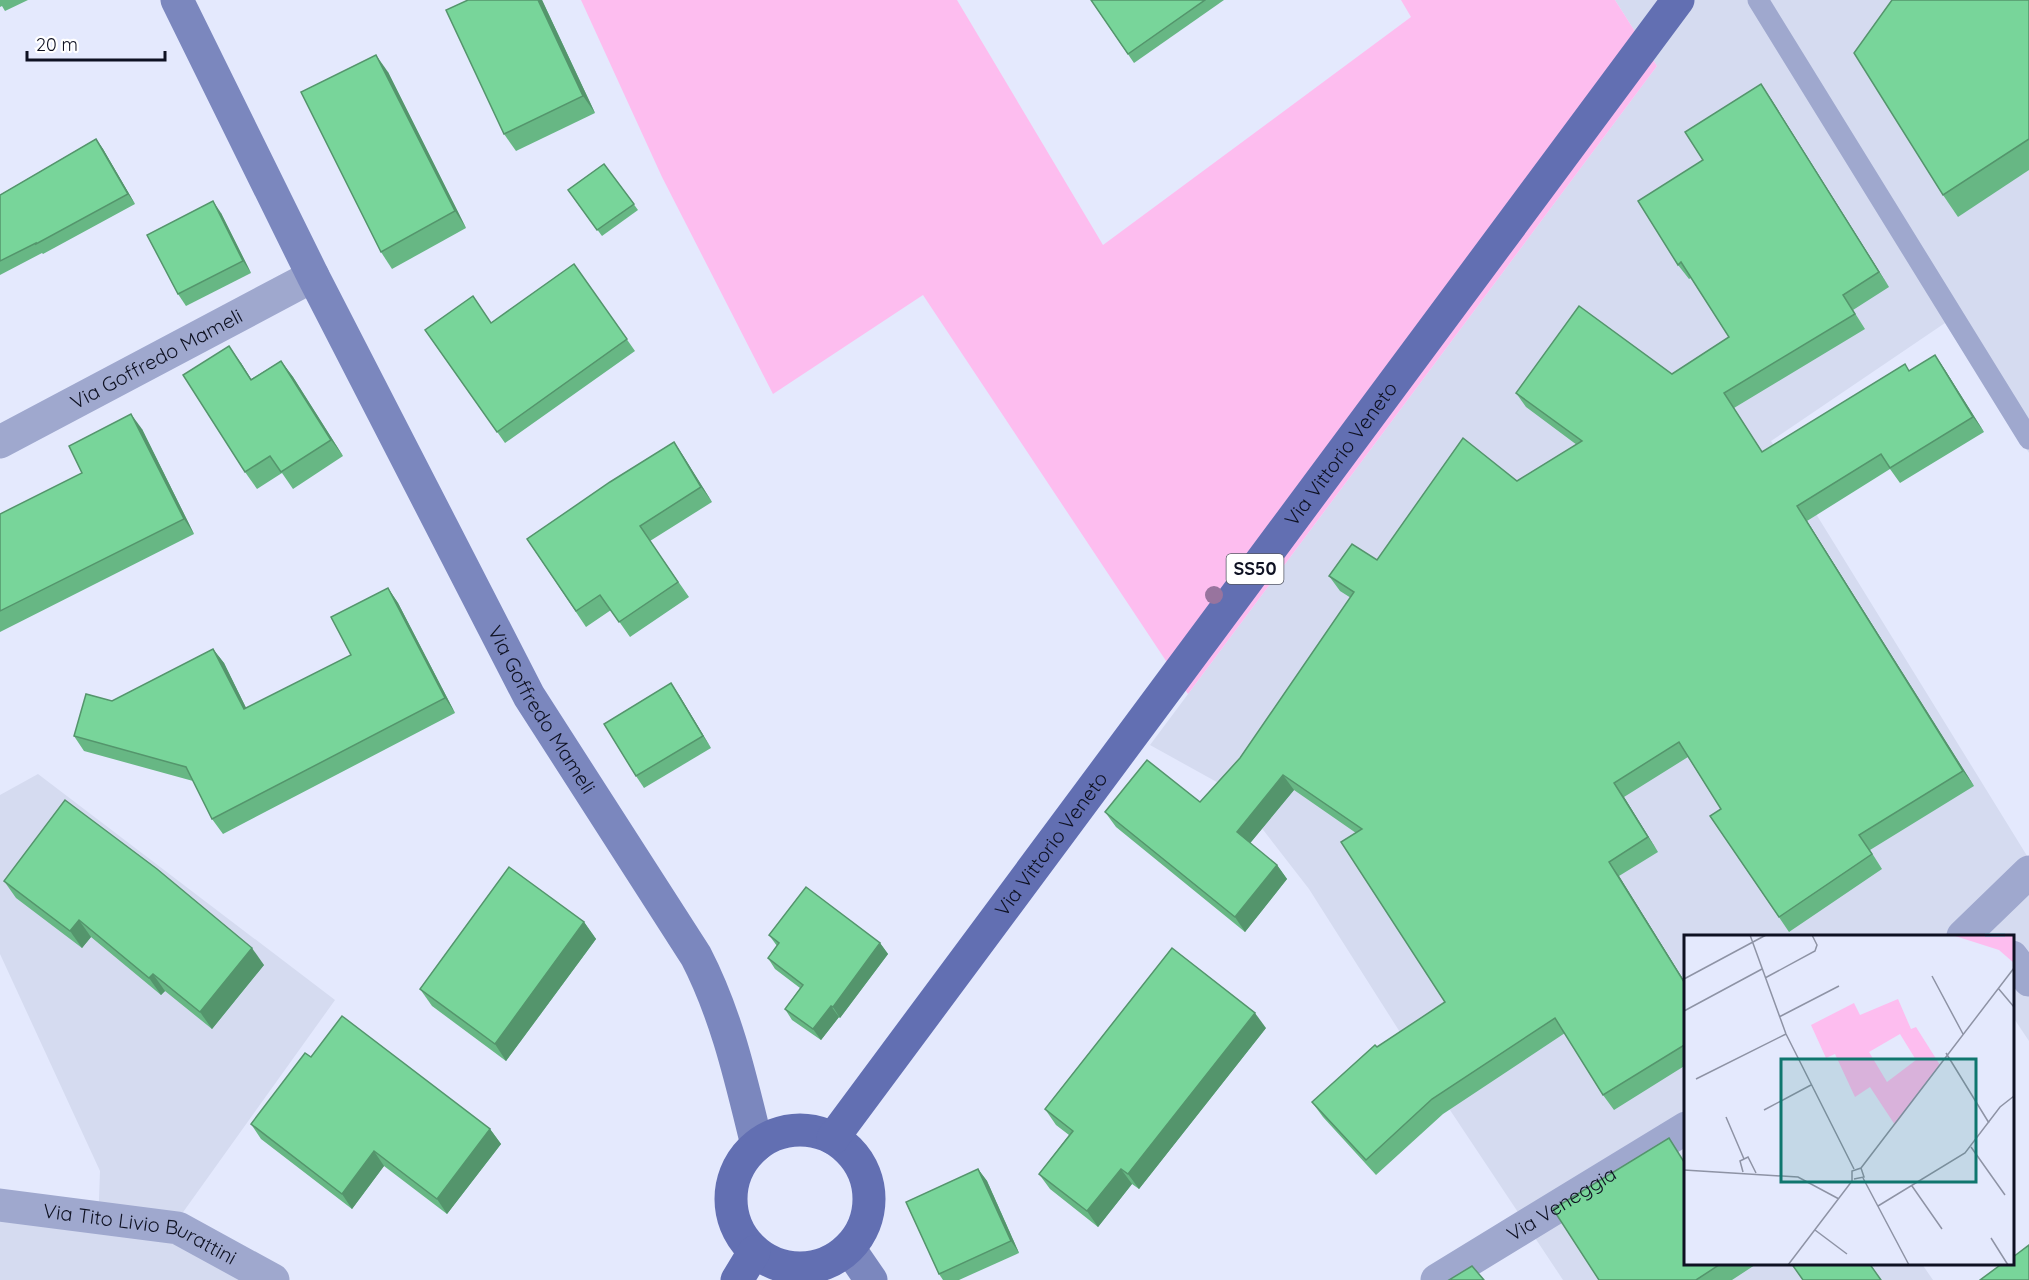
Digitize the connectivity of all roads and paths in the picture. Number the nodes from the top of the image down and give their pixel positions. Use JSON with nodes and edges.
{"nodes":[{"id":1,"x":177,"y":0,"type":"edge"},
{"id":2,"x":1677,"y":0,"type":"edge"},
{"id":3,"x":1758,"y":0,"type":"edge"},
{"id":4,"x":313,"y":276,"type":"junction"},
{"id":5,"x":2029,"y":439,"type":"edge"},
{"id":6,"x":0,"y":442,"type":"edge"},
{"id":7,"x":2029,"y":872,"type":"edge"},
{"id":8,"x":1982,"y":930,"type":"edge"},
{"id":9,"x":2014,"y":958,"type":"edge"},
{"id":10,"x":2029,"y":980,"type":"edge"},
{"id":11,"x":1684,"y":1129,"type":"edge"},
{"id":12,"x":833,"y":1138,"type":"junction"},
{"id":13,"x":757,"y":1144,"type":"junction"},
{"id":14,"x":0,"y":1205,"type":"edge"},
{"id":15,"x":849,"y":1248,"type":"junction"},
{"id":16,"x":754,"y":1252,"type":"junction"},
{"id":17,"x":273,"y":1280,"type":"edge"},
{"id":18,"x":737,"y":1280,"type":"edge"},
{"id":19,"x":871,"y":1280,"type":"edge"},
{"id":20,"x":1437,"y":1280,"type":"edge"}],
"edges":[{"from":1,"to":4,"type":"street","name":"Via Goffredo Mameli"},
{"from":2,"to":12,"type":"main road","name":"Via Vittorio Veneto","number":"SS50"},
{"from":3,"to":5,"type":"lane"},
{"from":4,"to":6,"type":"street","name":"Via Goffredo Mameli"},
{"from":4,"to":13,"type":"street","name":"Via Goffredo Mameli"},
{"from":7,"to":8,"type":"street"},
{"from":9,"to":10,"type":"street"},
{"from":11,"to":20,"type":"street","name":"Via Veneggia"},
{"from":12,"to":13,"type":"main road"},
{"from":12,"to":15,"type":"main road"},
{"from":13,"to":16,"type":"main road"},
{"from":14,"to":17,"type":"street","name":"Via Tito Livio Burattini"},
{"from":15,"to":16,"type":"main road"},
{"from":15,"to":19,"type":"street"},
{"from":16,"to":18,"type":"main road"}]}
